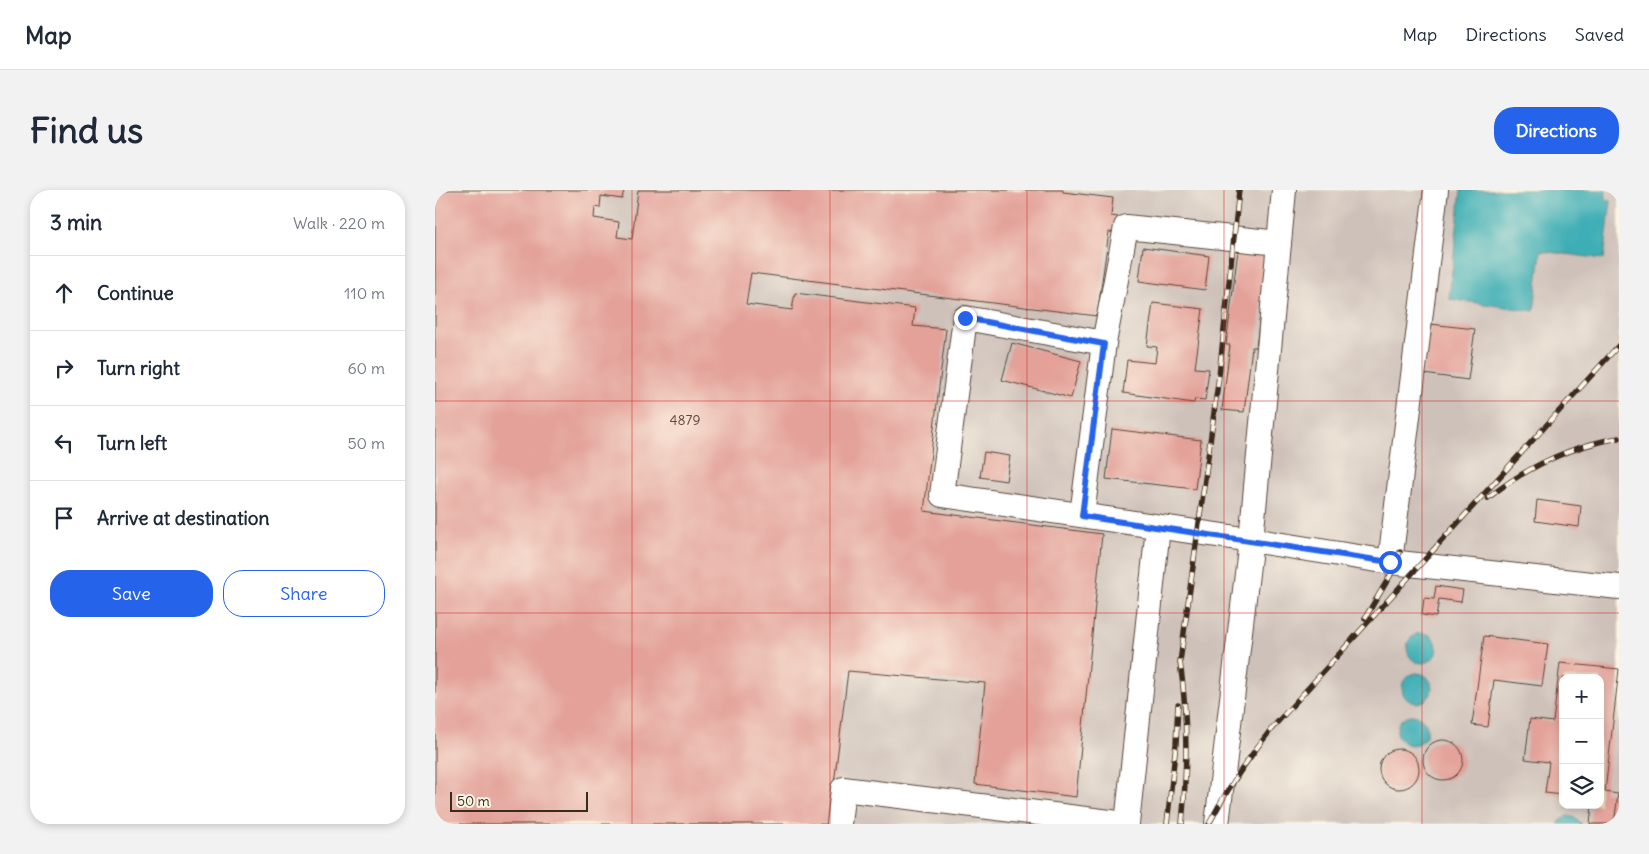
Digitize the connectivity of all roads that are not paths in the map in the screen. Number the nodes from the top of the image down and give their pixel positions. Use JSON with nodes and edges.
{"nodes":[{"id":1,"x":1284,"y":190,"type":"edge"},
{"id":2,"x":1436,"y":190,"type":"edge"},
{"id":3,"x":1279,"y":242,"type":"junction"},
{"id":4,"x":1104,"y":344,"type":"junction"},
{"id":5,"x":1082,"y":516,"type":"junction"},
{"id":6,"x":1159,"y":527,"type":"junction"},
{"id":7,"x":1251,"y":540,"type":"junction"},
{"id":8,"x":1390,"y":562,"type":"junction"},
{"id":9,"x":1619,"y":587,"type":"edge"},
{"id":10,"x":839,"y":824,"type":"edge"},
{"id":11,"x":1126,"y":824,"type":"edge"},
{"id":12,"x":1217,"y":824,"type":"edge"}],
"edges":[{"from":1,"to":3,"type":"lane"},
{"from":2,"to":8,"type":"lane"},
{"from":3,"to":4,"type":"lane"},
{"from":3,"to":7,"type":"lane"},
{"from":4,"to":5,"type":"lane"},
{"from":4,"to":5,"type":"lane"},
{"from":5,"to":6,"type":"lane"},
{"from":6,"to":7,"type":"lane"},
{"from":6,"to":11,"type":"lane"},
{"from":7,"to":8,"type":"lane"},
{"from":7,"to":12,"type":"lane"},
{"from":8,"to":9,"type":"lane"},
{"from":10,"to":11,"type":"lane"}]}
